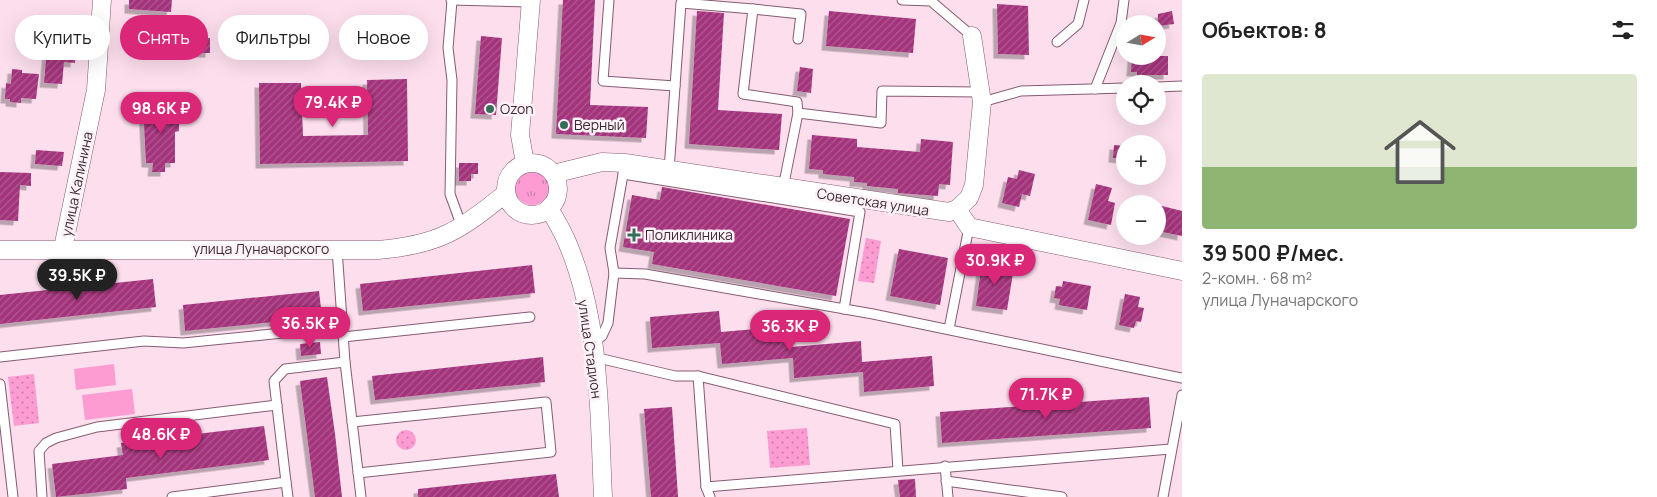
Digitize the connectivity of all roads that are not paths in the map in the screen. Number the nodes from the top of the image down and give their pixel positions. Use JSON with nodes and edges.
{"nodes":[{"id":1,"x":102,"y":0,"type":"edge"},
{"id":2,"x":608,"y":0,"type":"edge"},
{"id":3,"x":902,"y":0,"type":"edge"},
{"id":4,"x":1084,"y":0,"type":"edge"},
{"id":5,"x":1124,"y":0,"type":"edge"},
{"id":6,"x":452,"y":1,"type":"edge"},
{"id":7,"x":531,"y":1,"type":"edge"},
{"id":8,"x":753,"y":8,"type":"junction"},
{"id":9,"x":972,"y":36,"type":"joint"},
{"id":10,"x":798,"y":39,"type":"dead end"},
{"id":11,"x":1057,"y":42,"type":"dead end"},
{"id":12,"x":675,"y":86,"type":"junction"},
{"id":13,"x":1182,"y":86,"type":"edge"},
{"id":14,"x":1166,"y":87,"type":"edge"},
{"id":15,"x":1116,"y":88,"type":"edge"},
{"id":16,"x":1095,"y":89,"type":"junction"},
{"id":17,"x":981,"y":97,"type":"junction"},
{"id":18,"x":798,"y":114,"type":"junction"},
{"id":19,"x":525,"y":164,"type":"junction"},
{"id":20,"x":624,"y":168,"type":"junction"},
{"id":21,"x":669,"y":170,"type":"junction"},
{"id":22,"x":553,"y":174,"type":"junction"},
{"id":23,"x":783,"y":188,"type":"junction"},
{"id":24,"x":506,"y":193,"type":"junction"},
{"id":25,"x":549,"y":208,"type":"junction"},
{"id":26,"x":957,"y":209,"type":"junction"},
{"id":27,"x":462,"y":227,"type":"junction"},
{"id":28,"x":969,"y":227,"type":"junction"},
{"id":29,"x":64,"y":248,"type":"junction"},
{"id":30,"x":337,"y":249,"type":"junction"},
{"id":31,"x":0,"y":250,"type":"edge"},
{"id":32,"x":1182,"y":271,"type":"edge"},
{"id":33,"x":614,"y":272,"type":"junction"},
{"id":34,"x":844,"y":309,"type":"junction"},
{"id":35,"x":530,"y":317,"type":"dead end"},
{"id":36,"x":342,"y":327,"type":"junction"},
{"id":37,"x":949,"y":329,"type":"junction"},
{"id":38,"x":343,"y":337,"type":"junction"},
{"id":39,"x":593,"y":350,"type":"junction"},
{"id":40,"x":0,"y":357,"type":"edge"},
{"id":41,"x":345,"y":362,"type":"junction"},
{"id":42,"x":698,"y":376,"type":"junction"},
{"id":43,"x":1182,"y":378,"type":"edge"},
{"id":44,"x":0,"y":384,"type":"edge"},
{"id":45,"x":1182,"y":395,"type":"edge"},
{"id":46,"x":277,"y":405,"type":"junction"},
{"id":47,"x":352,"y":422,"type":"junction"},
{"id":48,"x":1171,"y":449,"type":"junction"},
{"id":49,"x":945,"y":466,"type":"junction"},
{"id":50,"x":898,"y":470,"type":"junction"},
{"id":51,"x":358,"y":472,"type":"junction"},
{"id":52,"x":946,"y":481,"type":"junction"},
{"id":53,"x":286,"y":482,"type":"junction"},
{"id":54,"x":706,"y":487,"type":"junction"},
{"id":55,"x":13,"y":497,"type":"edge"},
{"id":56,"x":42,"y":497,"type":"edge"},
{"id":57,"x":172,"y":497,"type":"edge"},
{"id":58,"x":288,"y":497,"type":"edge"},
{"id":59,"x":361,"y":497,"type":"edge"},
{"id":60,"x":603,"y":497,"type":"edge"},
{"id":61,"x":710,"y":497,"type":"edge"},
{"id":62,"x":948,"y":497,"type":"edge"},
{"id":63,"x":1062,"y":497,"type":"edge"},
{"id":64,"x":1163,"y":497,"type":"edge"}],
"edges":[{"from":1,"to":29,"type":"street","name":"улица Калинина"},
{"from":2,"to":12,"type":"lane"},
{"from":3,"to":9,"type":"lane"},
{"from":4,"to":11,"type":"lane"},
{"from":5,"to":16,"type":"lane"},
{"from":6,"to":7,"type":"lane"},
{"from":6,"to":27,"type":"lane"},
{"from":7,"to":19,"type":"street"},
{"from":8,"to":10,"type":"lane"},
{"from":8,"to":12,"type":"lane"},
{"from":8,"to":18,"type":"lane"},
{"from":9,"to":17,"type":"street"},
{"from":12,"to":21,"type":"lane"},
{"from":13,"to":14,"type":"lane"},
{"from":15,"to":16,"type":"lane"},
{"from":16,"to":17,"type":"lane"},
{"from":17,"to":18,"type":"lane"},
{"from":17,"to":26,"type":"street"},
{"from":18,"to":23,"type":"lane"},
{"from":19,"to":22,"type":"street"},
{"from":19,"to":24,"type":"street"},
{"from":20,"to":21,"type":"street","name":"Советская улица"},
{"from":20,"to":22,"type":"street","name":"Советская улица"},
{"from":20,"to":33,"type":"lane"},
{"from":20,"to":34,"type":"lane"},
{"from":21,"to":23,"type":"street","name":"Советская улица"},
{"from":22,"to":25,"type":"street"},
{"from":23,"to":26,"type":"street","name":"Советская улица"},
{"from":24,"to":25,"type":"street"},
{"from":24,"to":27,"type":"street","name":"улица Луначарского"},
{"from":25,"to":39,"type":"street","name":"улица Стадион"},
{"from":26,"to":28,"type":"street"},
{"from":27,"to":30,"type":"street","name":"улица Луначарского"},
{"from":28,"to":32,"type":"street"},
{"from":28,"to":37,"type":"lane"},
{"from":29,"to":30,"type":"street","name":"улица Луначарского"},
{"from":29,"to":31,"type":"street","name":"улица Луначарского"},
{"from":30,"to":36,"type":"lane"},
{"from":33,"to":34,"type":"lane"},
{"from":33,"to":39,"type":"lane"},
{"from":34,"to":37,"type":"lane"},
{"from":35,"to":38,"type":"lane"},
{"from":36,"to":38,"type":"lane"},
{"from":36,"to":40,"type":"lane"},
{"from":37,"to":43,"type":"lane"},
{"from":38,"to":41,"type":"lane"},
{"from":39,"to":42,"type":"lane"},
{"from":39,"to":60,"type":"street","name":"улица Стадион"},
{"from":41,"to":46,"type":"lane"},
{"from":41,"to":47,"type":"lane"},
{"from":42,"to":50,"type":"lane"},
{"from":42,"to":54,"type":"lane"},
{"from":44,"to":55,"type":"lane"},
{"from":45,"to":48,"type":"lane"},
{"from":46,"to":53,"type":"lane"},
{"from":46,"to":56,"type":"lane"},
{"from":47,"to":51,"type":"lane"},
{"from":47,"to":51,"type":"lane"},
{"from":48,"to":49,"type":"lane"},
{"from":48,"to":64,"type":"lane"},
{"from":49,"to":50,"type":"lane"},
{"from":49,"to":52,"type":"lane"},
{"from":50,"to":54,"type":"lane"},
{"from":51,"to":59,"type":"lane"},
{"from":52,"to":62,"type":"lane"},
{"from":52,"to":63,"type":"lane"},
{"from":53,"to":57,"type":"lane"},
{"from":53,"to":58,"type":"lane"},
{"from":54,"to":61,"type":"lane"}]}
